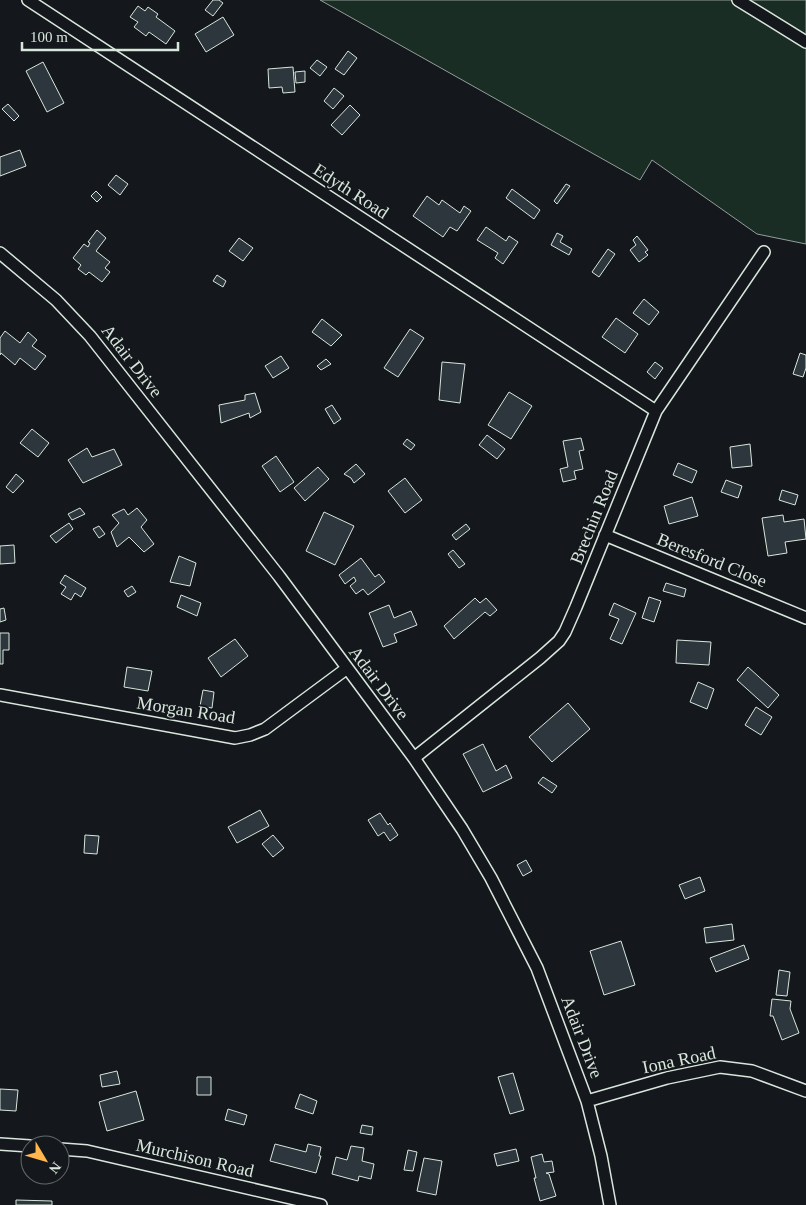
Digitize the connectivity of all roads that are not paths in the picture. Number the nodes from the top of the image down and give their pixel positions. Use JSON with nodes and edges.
{"nodes":[{"id":1,"x":28,"y":0,"type":"edge"},
{"id":2,"x":738,"y":0,"type":"edge"},
{"id":3,"x":806,"y":42,"type":"edge"},
{"id":4,"x":764,"y":252,"type":"dead end"},
{"id":5,"x":0,"y":253,"type":"edge"},
{"id":6,"x":656,"y":411,"type":"junction"},
{"id":7,"x":605,"y":535,"type":"junction"},
{"id":8,"x":806,"y":618,"type":"edge"},
{"id":9,"x":346,"y":669,"type":"junction"},
{"id":10,"x":0,"y":695,"type":"edge"},
{"id":11,"x":414,"y":758,"type":"junction"},
{"id":12,"x":806,"y":1091,"type":"edge"},
{"id":13,"x":587,"y":1101,"type":"junction"},
{"id":14,"x":0,"y":1144,"type":"edge"},
{"id":15,"x":20,"y":1145,"type":"edge"},
{"id":16,"x":70,"y":1149,"type":"edge"},
{"id":17,"x":321,"y":1205,"type":"edge"},
{"id":18,"x":610,"y":1205,"type":"edge"}],
"edges":[{"from":1,"to":6,"type":"street","name":"Edyth Road"},
{"from":2,"to":3,"type":"street"},
{"from":4,"to":6,"type":"street","name":"Brechin Road"},
{"from":5,"to":9,"type":"street","name":"Adair Drive"},
{"from":6,"to":7,"type":"street","name":"Brechin Road"},
{"from":7,"to":8,"type":"street","name":"Beresford Close"},
{"from":7,"to":11,"type":"street","name":"Brechin Road"},
{"from":9,"to":10,"type":"street","name":"Morgan Road"},
{"from":9,"to":11,"type":"street","name":"Adair Drive"},
{"from":11,"to":13,"type":"street","name":"Adair Drive"},
{"from":12,"to":13,"type":"street","name":"Iona Road"},
{"from":13,"to":18,"type":"street","name":"Adair Drive"},
{"from":14,"to":15,"type":"street"},
{"from":16,"to":17,"type":"street","name":"Murchison Road"}]}
